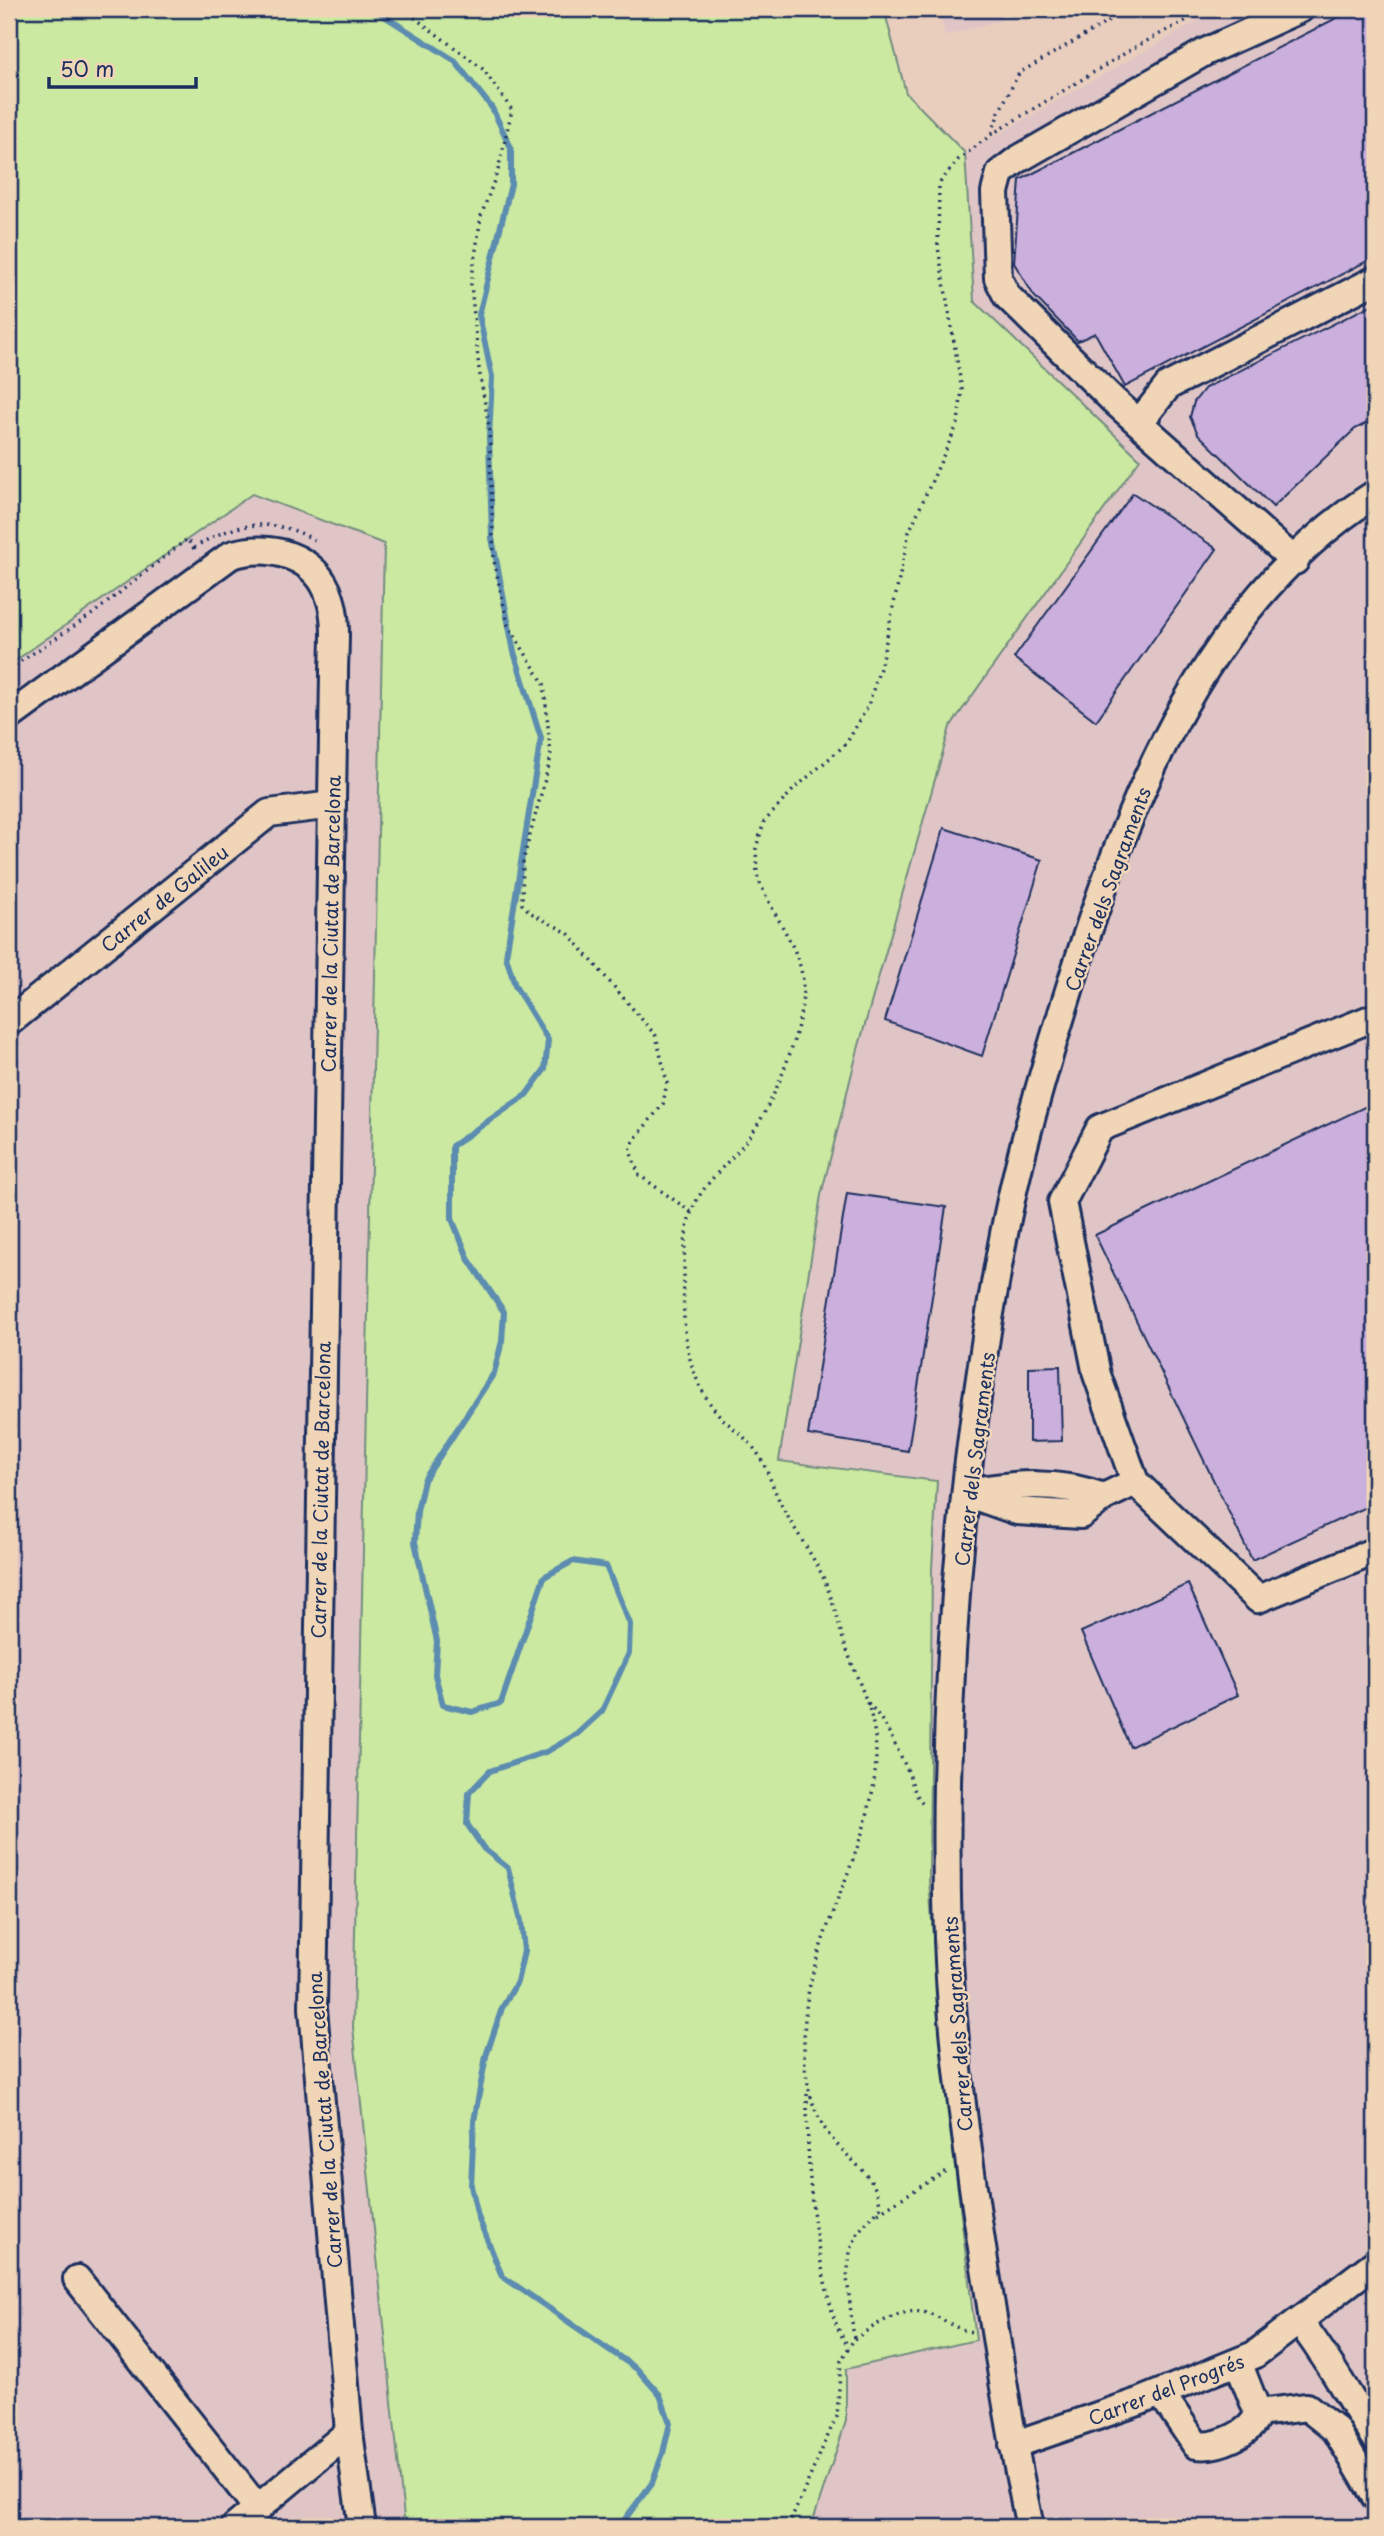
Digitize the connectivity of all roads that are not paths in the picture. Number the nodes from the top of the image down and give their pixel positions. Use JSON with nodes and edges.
{"nodes":[{"id":1,"x":1300,"y":9,"type":"edge"},
{"id":2,"x":1375,"y":280,"type":"edge"},
{"id":3,"x":1139,"y":423,"type":"junction"},
{"id":4,"x":1375,"y":494,"type":"edge"},
{"id":5,"x":1295,"y":561,"type":"junction"},
{"id":6,"x":9,"y":717,"type":"edge"},
{"id":7,"x":332,"y":805,"type":"junction"},
{"id":8,"x":1375,"y":1017,"type":"edge"},
{"id":9,"x":9,"y":1022,"type":"edge"},
{"id":10,"x":1135,"y":1482,"type":"junction"},
{"id":11,"x":966,"y":1493,"type":"junction"},
{"id":12,"x":1375,"y":1551,"type":"edge"},
{"id":13,"x":1375,"y":2263,"type":"edge"},
{"id":14,"x":78,"y":2279,"type":"dead end"},
{"id":15,"x":1299,"y":2321,"type":"junction"},
{"id":16,"x":1238,"y":2362,"type":"junction"},
{"id":17,"x":1161,"y":2393,"type":"junction"},
{"id":18,"x":1258,"y":2413,"type":"junction"},
{"id":19,"x":349,"y":2432,"type":"junction"},
{"id":20,"x":1375,"y":2437,"type":"edge"},
{"id":21,"x":1013,"y":2445,"type":"junction"},
{"id":22,"x":1375,"y":2496,"type":"edge"},
{"id":23,"x":258,"y":2509,"type":"junction"},
{"id":24,"x":235,"y":2527,"type":"edge"},
{"id":25,"x":362,"y":2527,"type":"edge"},
{"id":26,"x":1030,"y":2527,"type":"edge"}],
"edges":[{"from":1,"to":3,"type":"street"},
{"from":2,"to":3,"type":"street"},
{"from":3,"to":5,"type":"street"},
{"from":4,"to":5,"type":"street","name":"Carrer dels Sagraments"},
{"from":5,"to":11,"type":"street","name":"Carrer dels Sagraments"},
{"from":6,"to":7,"type":"street","name":"Carrer de la Ciutat de Barcelona"},
{"from":7,"to":9,"type":"street","name":"Carrer de Galileu"},
{"from":7,"to":19,"type":"street","name":"Carrer de la Ciutat de Barcelona"},
{"from":8,"to":10,"type":"street"},
{"from":10,"to":11,"type":"street"},
{"from":10,"to":12,"type":"street"},
{"from":11,"to":21,"type":"street","name":"Carrer dels Sagraments"},
{"from":13,"to":15,"type":"street","name":"Carrer del Progrés"},
{"from":14,"to":23,"type":"street"},
{"from":15,"to":16,"type":"street","name":"Carrer del Progrés"},
{"from":15,"to":20,"type":"street"},
{"from":16,"to":17,"type":"street","name":"Carrer del Progrés"},
{"from":16,"to":18,"type":"street"},
{"from":17,"to":18,"type":"street"},
{"from":17,"to":21,"type":"street","name":"Carrer del Progrés"},
{"from":18,"to":22,"type":"street"},
{"from":19,"to":23,"type":"street"},
{"from":19,"to":25,"type":"street","name":"Carrer de la Ciutat de Barcelona"},
{"from":21,"to":26,"type":"street","name":"Carrer dels Sagraments"},
{"from":23,"to":24,"type":"street"}]}
